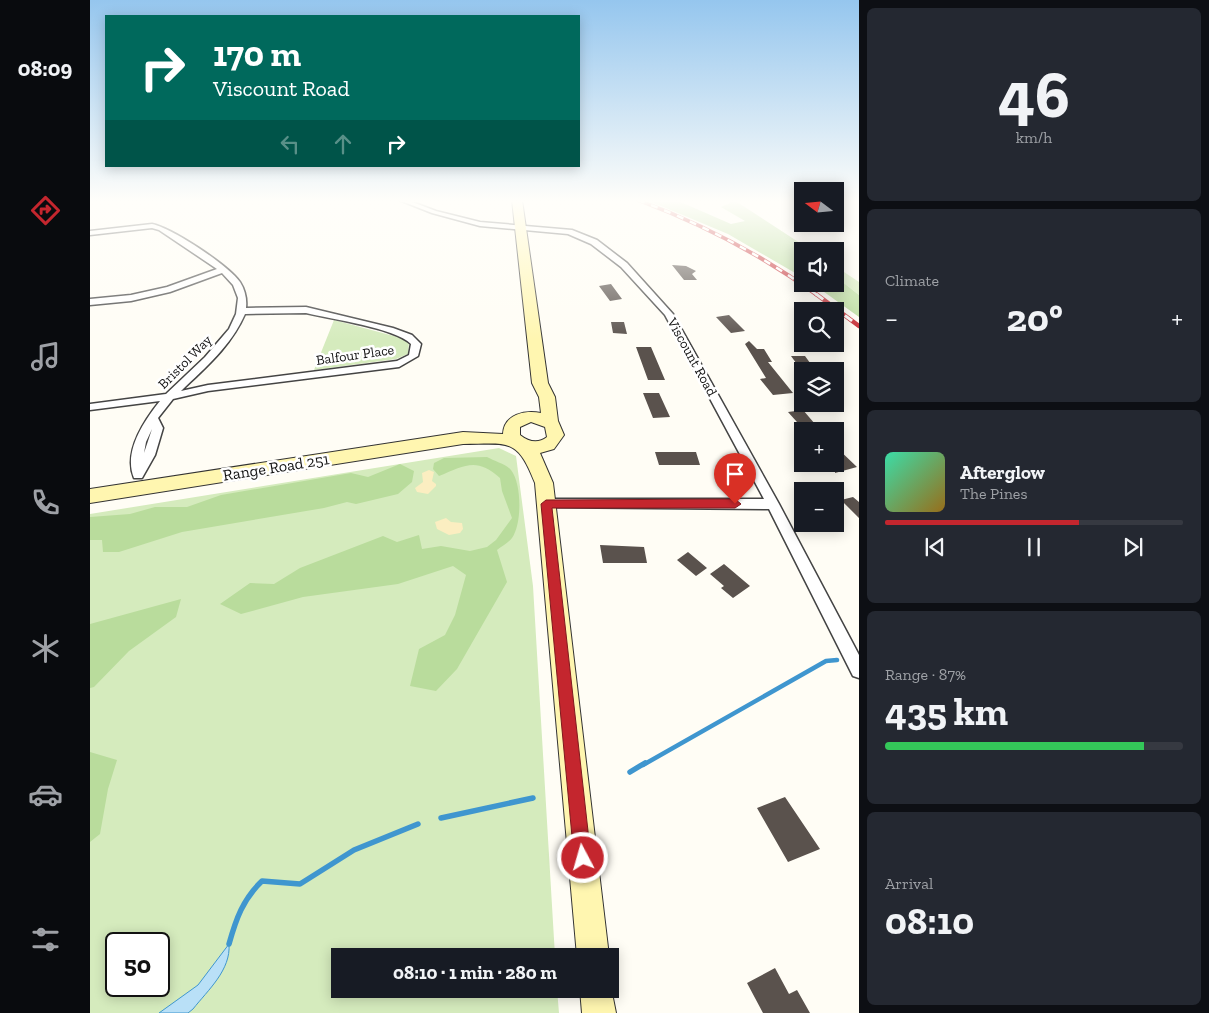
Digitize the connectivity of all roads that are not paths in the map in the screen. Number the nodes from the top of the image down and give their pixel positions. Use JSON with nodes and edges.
{"nodes":[{"id":1,"x":189,"y":247,"type":"edge"},
{"id":2,"x":523,"y":247,"type":"edge"},
{"id":3,"x":601,"y":247,"type":"edge"},
{"id":4,"x":222,"y":270,"type":"junction"},
{"id":5,"x":90,"y":302,"type":"edge"},
{"id":6,"x":242,"y":311,"type":"junction"},
{"id":7,"x":540,"y":383,"type":"junction"},
{"id":8,"x":169,"y":397,"type":"junction"},
{"id":9,"x":90,"y":407,"type":"edge"},
{"id":10,"x":516,"y":422,"type":"junction"},
{"id":11,"x":550,"y":422,"type":"junction"},
{"id":12,"x":463,"y":438,"type":"junction"},
{"id":13,"x":519,"y":443,"type":"junction"},
{"id":14,"x":551,"y":443,"type":"junction"},
{"id":15,"x":137,"y":481,"type":"junction"},
{"id":16,"x":545,"y":494,"type":"junction"},
{"id":17,"x":90,"y":496,"type":"edge"},
{"id":18,"x":773,"y":504,"type":"junction"},
{"id":19,"x":859,"y":672,"type":"edge"},
{"id":20,"x":592,"y":948,"type":"edge"},
{"id":21,"x":597,"y":998,"type":"edge"},
{"id":22,"x":598,"y":1013,"type":"edge"}],
"edges":[{"from":1,"to":4,"type":"street"},
{"from":2,"to":7,"type":"main road"},
{"from":3,"to":18,"type":"street","name":"Viscount Road"},
{"from":4,"to":5,"type":"street"},
{"from":4,"to":6,"type":"street"},
{"from":6,"to":8,"type":"street","name":"Bristol Way"},
{"from":6,"to":8,"type":"street","name":"Balfour Place"},
{"from":7,"to":10,"type":"main road"},
{"from":7,"to":11,"type":"main road"},
{"from":8,"to":9,"type":"street"},
{"from":8,"to":15,"type":"street","name":"Bristol Way"},
{"from":10,"to":11,"type":"main road"},
{"from":10,"to":12,"type":"main road","name":"Range Road 251"},
{"from":10,"to":13,"type":"main road"},
{"from":11,"to":14,"type":"main road"},
{"from":12,"to":13,"type":"main road","name":"Range Road 251"},
{"from":12,"to":15,"type":"main road","name":"Range Road 251"},
{"from":13,"to":14,"type":"main road"},
{"from":13,"to":16,"type":"main road"},
{"from":14,"to":16,"type":"main road"},
{"from":15,"to":17,"type":"main road","name":"Range Road 251"},
{"from":16,"to":18,"type":"street"},
{"from":16,"to":20,"type":"main road"},
{"from":18,"to":19,"type":"street","name":"Viscount Road"},
{"from":21,"to":22,"type":"main road"}]}
